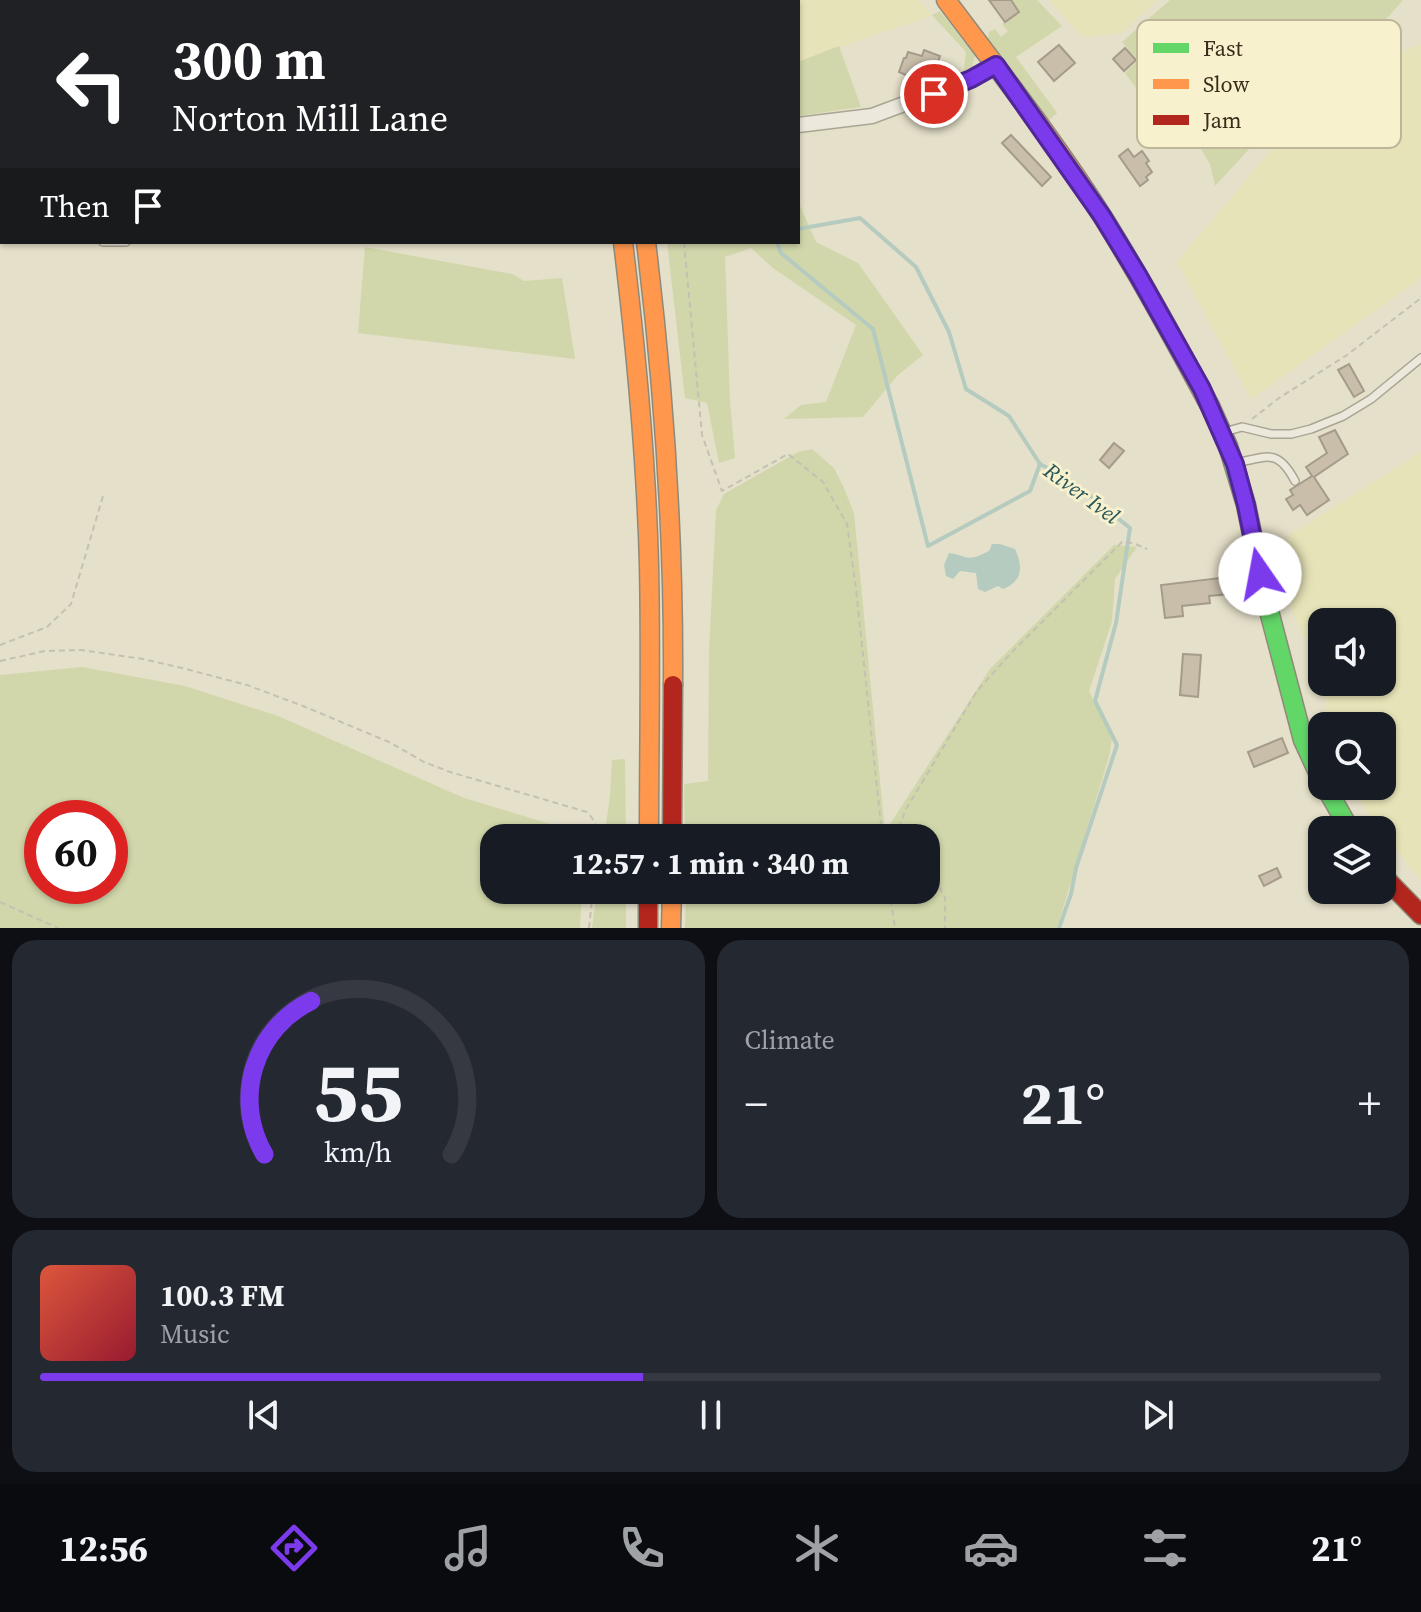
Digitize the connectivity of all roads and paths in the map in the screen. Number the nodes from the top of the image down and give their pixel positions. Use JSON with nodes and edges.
{"nodes":[{"id":1,"x":946,"y":0,"type":"edge"},
{"id":2,"x":996,"y":65,"type":"junction"},
{"id":3,"x":800,"y":125,"type":"edge"},
{"id":4,"x":623,"y":244,"type":"edge"},
{"id":5,"x":646,"y":244,"type":"edge"},
{"id":6,"x":684,"y":244,"type":"edge"},
{"id":7,"x":1421,"y":298,"type":"edge"},
{"id":8,"x":1421,"y":358,"type":"edge"},
{"id":9,"x":1242,"y":427,"type":"junction"},
{"id":10,"x":1222,"y":432,"type":"junction"},
{"id":11,"x":1235,"y":464,"type":"junction"},
{"id":12,"x":1295,"y":481,"type":"dead end"},
{"id":13,"x":103,"y":496,"type":"dead end"},
{"id":14,"x":1147,"y":549,"type":"dead end"},
{"id":15,"x":0,"y":645,"type":"edge"},
{"id":16,"x":0,"y":661,"type":"edge"},
{"id":17,"x":1308,"y":751,"type":"edge"},
{"id":18,"x":595,"y":824,"type":"edge"},
{"id":19,"x":649,"y":824,"type":"edge"},
{"id":20,"x":672,"y":824,"type":"edge"},
{"id":21,"x":881,"y":824,"type":"edge"},
{"id":22,"x":900,"y":824,"type":"edge"},
{"id":23,"x":940,"y":888,"type":"edge"},
{"id":24,"x":1396,"y":889,"type":"edge"},
{"id":25,"x":0,"y":902,"type":"edge"},
{"id":26,"x":592,"y":904,"type":"edge"},
{"id":27,"x":648,"y":904,"type":"edge"},
{"id":28,"x":672,"y":904,"type":"edge"},
{"id":29,"x":891,"y":904,"type":"edge"},
{"id":30,"x":1421,"y":915,"type":"edge"},
{"id":31,"x":58,"y":928,"type":"edge"},
{"id":32,"x":589,"y":928,"type":"edge"},
{"id":33,"x":648,"y":928,"type":"edge"},
{"id":34,"x":671,"y":928,"type":"edge"},
{"id":35,"x":895,"y":928,"type":"edge"},
{"id":36,"x":945,"y":928,"type":"edge"}],
"edges":[{"from":1,"to":2,"type":"main road"},
{"from":2,"to":3,"type":"street"},
{"from":2,"to":10,"type":"main road"},
{"from":4,"to":19,"type":"main road"},
{"from":5,"to":20,"type":"main road"},
{"from":6,"to":21,"type":"path"},
{"from":7,"to":9,"type":"path"},
{"from":8,"to":9,"type":"lane"},
{"from":9,"to":10,"type":"lane"},
{"from":10,"to":11,"type":"main road"},
{"from":11,"to":12,"type":"lane"},
{"from":11,"to":17,"type":"main road"},
{"from":13,"to":15,"type":"path"},
{"from":14,"to":22,"type":"path"},
{"from":16,"to":18,"type":"path"},
{"from":23,"to":36,"type":"path"},
{"from":24,"to":30,"type":"main road"},
{"from":25,"to":31,"type":"path"},
{"from":26,"to":32,"type":"path"},
{"from":27,"to":33,"type":"main road"},
{"from":28,"to":34,"type":"main road"},
{"from":29,"to":35,"type":"path"}]}
